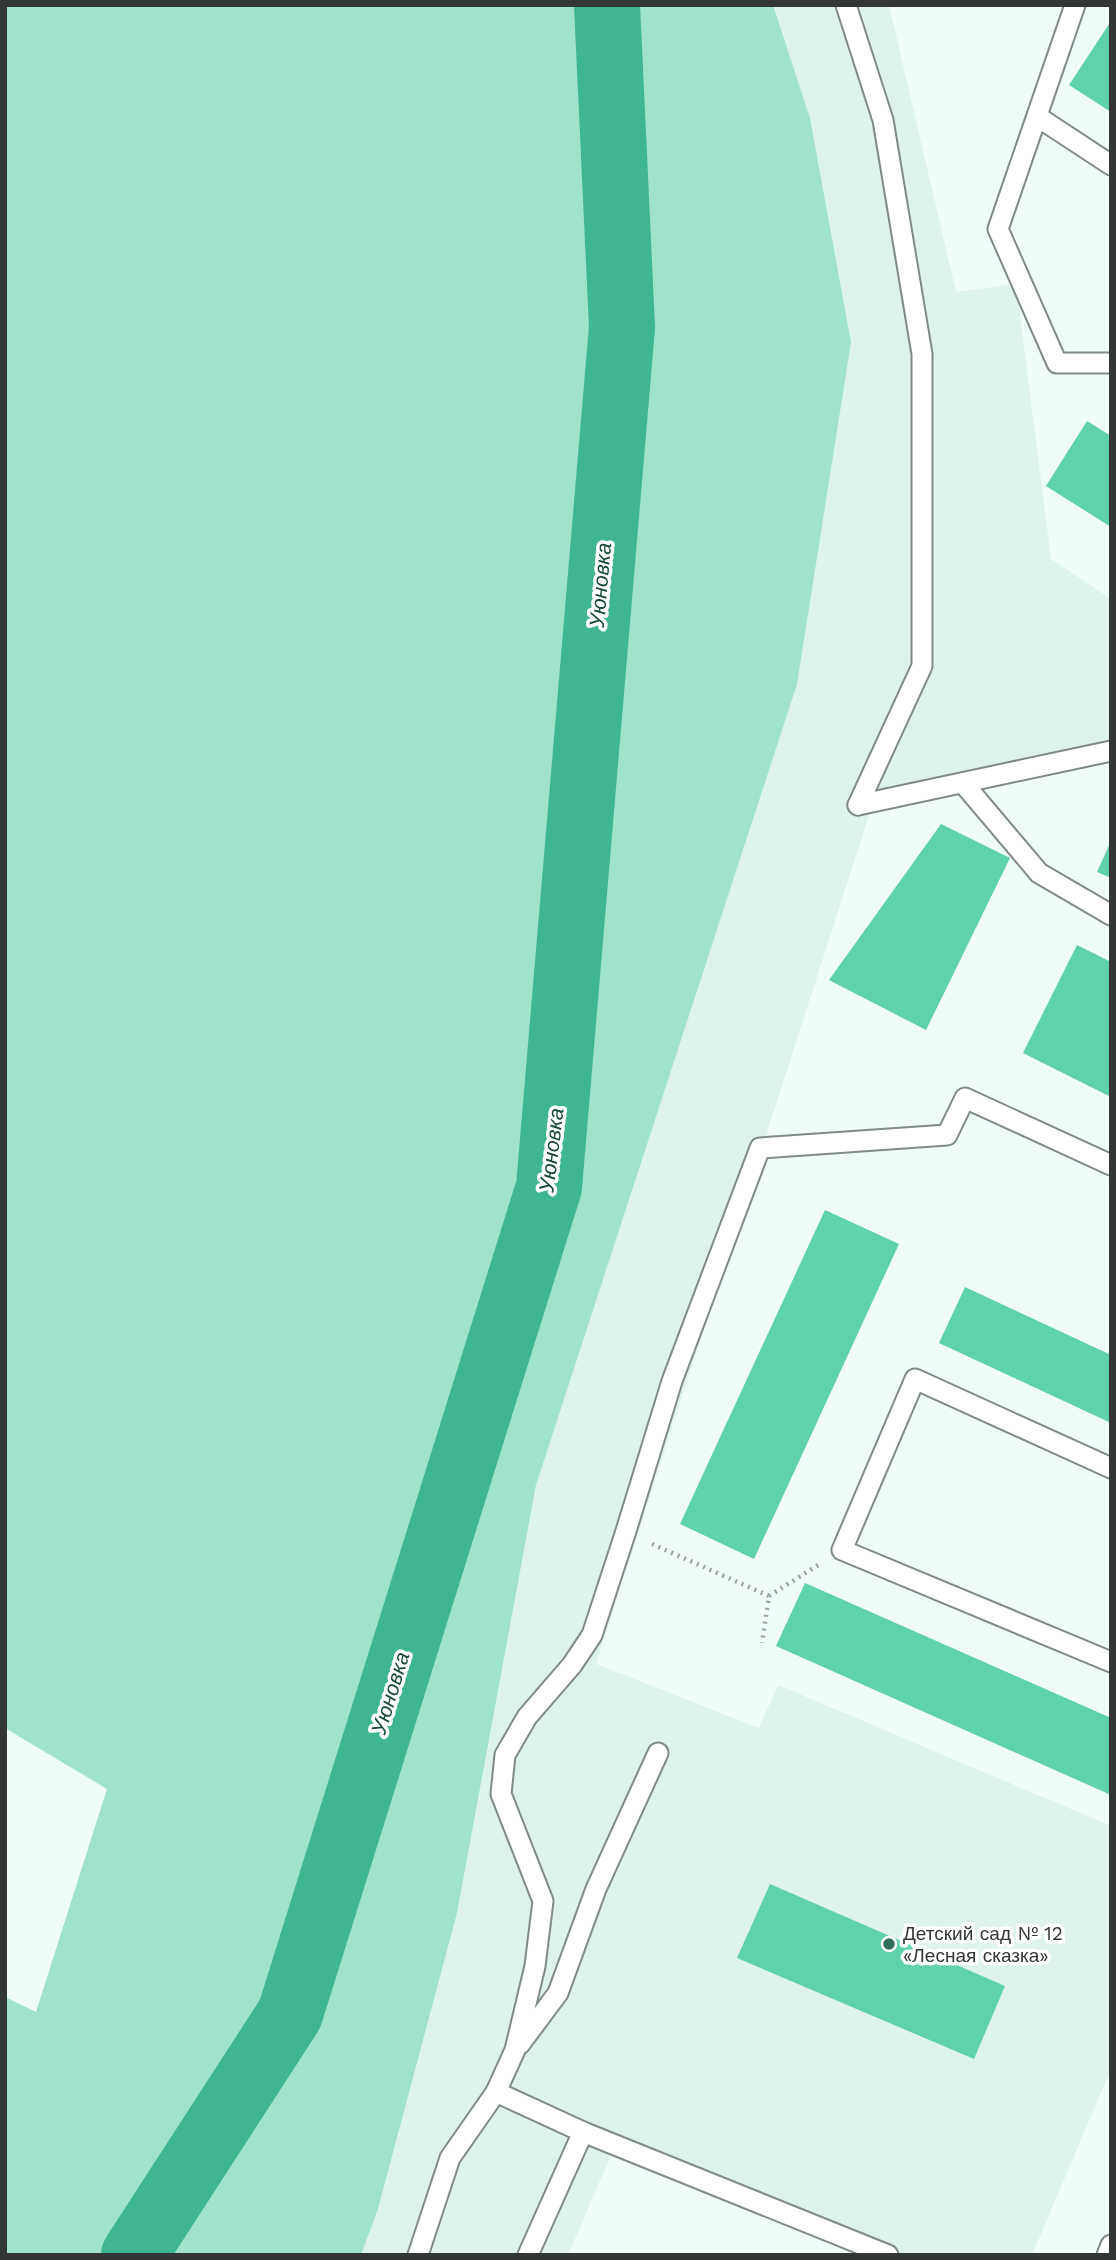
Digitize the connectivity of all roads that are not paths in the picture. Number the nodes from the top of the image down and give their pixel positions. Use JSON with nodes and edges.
{"nodes":[{"id":1,"x":846,"y":5,"type":"edge"},
{"id":2,"x":1075,"y":5,"type":"edge"},
{"id":3,"x":1038,"y":117,"type":"junction"},
{"id":4,"x":1111,"y":165,"type":"edge"},
{"id":5,"x":1111,"y":363,"type":"edge"},
{"id":6,"x":1111,"y":751,"type":"edge"},
{"id":7,"x":963,"y":783,"type":"junction"},
{"id":8,"x":1111,"y":915,"type":"edge"},
{"id":9,"x":1111,"y":1165,"type":"edge"},
{"id":10,"x":1111,"y":1468,"type":"edge"},
{"id":11,"x":1111,"y":1662,"type":"edge"},
{"id":12,"x":658,"y":1753,"type":"dead end"},
{"id":13,"x":515,"y":2050,"type":"junction"},
{"id":14,"x":496,"y":2092,"type":"junction"},
{"id":15,"x":583,"y":2132,"type":"junction"},
{"id":16,"x":1111,"y":2245,"type":"edge"},
{"id":17,"x":418,"y":2255,"type":"edge"},
{"id":18,"x":528,"y":2255,"type":"edge"},
{"id":19,"x":888,"y":2255,"type":"edge"},
{"id":20,"x":1107,"y":2255,"type":"edge"}],
"edges":[{"from":1,"to":7,"type":"lane"},
{"from":2,"to":3,"type":"lane"},
{"from":3,"to":4,"type":"lane"},
{"from":3,"to":5,"type":"lane"},
{"from":6,"to":7,"type":"lane"},
{"from":7,"to":8,"type":"lane"},
{"from":9,"to":13,"type":"lane"},
{"from":10,"to":11,"type":"lane"},
{"from":12,"to":13,"type":"lane"},
{"from":13,"to":14,"type":"lane"},
{"from":14,"to":15,"type":"lane"},
{"from":14,"to":17,"type":"lane"},
{"from":15,"to":18,"type":"lane"},
{"from":15,"to":19,"type":"lane"},
{"from":16,"to":20,"type":"lane"}]}
